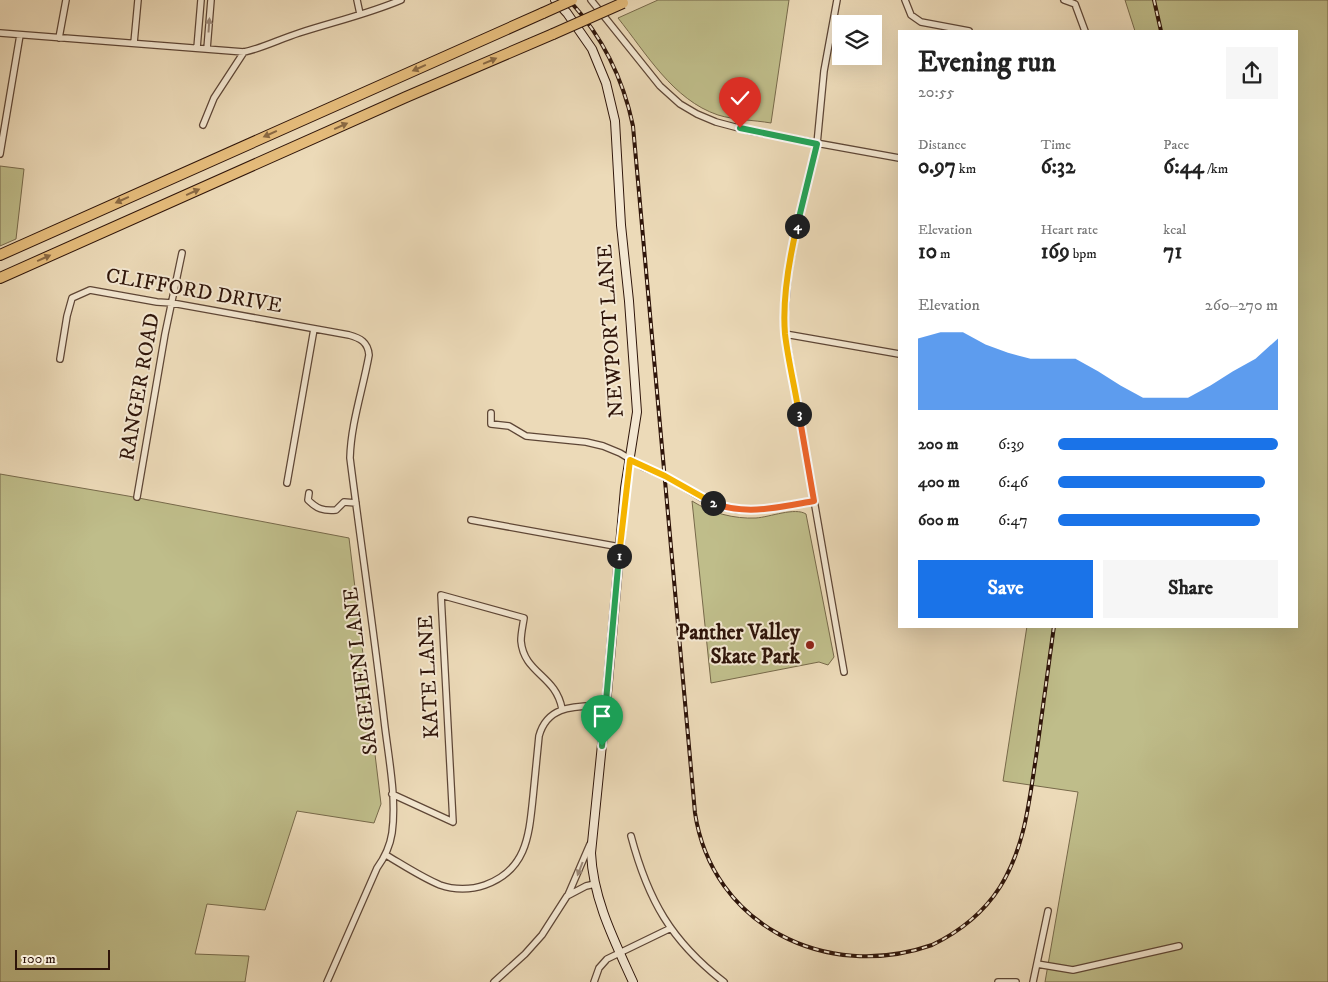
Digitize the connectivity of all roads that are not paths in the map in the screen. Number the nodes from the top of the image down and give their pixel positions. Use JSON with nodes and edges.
{"nodes":[{"id":1,"x":66,"y":0,"type":"edge"},
{"id":2,"x":138,"y":0,"type":"edge"},
{"id":3,"x":201,"y":0,"type":"edge"},
{"id":4,"x":211,"y":0,"type":"edge"},
{"id":5,"x":357,"y":0,"type":"edge"},
{"id":6,"x":401,"y":0,"type":"edge"},
{"id":7,"x":555,"y":0,"type":"edge"},
{"id":8,"x":572,"y":0,"type":"edge"},
{"id":9,"x":591,"y":0,"type":"edge"},
{"id":10,"x":837,"y":0,"type":"edge"},
{"id":11,"x":905,"y":0,"type":"edge"},
{"id":12,"x":1064,"y":0,"type":"edge"},
{"id":13,"x":626,"y":1,"type":"edge"},
{"id":14,"x":360,"y":14,"type":"junction"},
{"id":15,"x":964,"y":30,"type":"edge"},
{"id":16,"x":1085,"y":30,"type":"edge"},
{"id":17,"x":0,"y":33,"type":"edge"},
{"id":18,"x":20,"y":35,"type":"junction"},
{"id":19,"x":59,"y":38,"type":"junction"},
{"id":20,"x":134,"y":43,"type":"junction"},
{"id":21,"x":197,"y":48,"type":"junction"},
{"id":22,"x":207,"y":49,"type":"junction"},
{"id":23,"x":244,"y":52,"type":"junction"},
{"id":24,"x":203,"y":125,"type":"dead end"},
{"id":25,"x":817,"y":144,"type":"junction"},
{"id":26,"x":0,"y":154,"type":"edge"},
{"id":27,"x":898,"y":158,"type":"edge"},
{"id":28,"x":182,"y":253,"type":"dead end"},
{"id":29,"x":0,"y":255,"type":"edge"},
{"id":30,"x":0,"y":278,"type":"edge"},
{"id":31,"x":172,"y":303,"type":"junction"},
{"id":32,"x":314,"y":329,"type":"junction"},
{"id":33,"x":786,"y":334,"type":"junction"},
{"id":34,"x":368,"y":346,"type":"joint"},
{"id":35,"x":898,"y":354,"type":"edge"},
{"id":36,"x":60,"y":359,"type":"dead end"},
{"id":37,"x":491,"y":413,"type":"dead end"},
{"id":38,"x":630,"y":460,"type":"junction"},
{"id":39,"x":287,"y":483,"type":"dead end"},
{"id":40,"x":309,"y":493,"type":"dead end"},
{"id":41,"x":137,"y":497,"type":"dead end"},
{"id":42,"x":814,"y":501,"type":"junction"},
{"id":43,"x":356,"y":503,"type":"junction"},
{"id":44,"x":471,"y":520,"type":"dead end"},
{"id":45,"x":620,"y":547,"type":"junction"},
{"id":46,"x":844,"y":672,"type":"dead end"},
{"id":47,"x":606,"y":705,"type":"junction"},
{"id":48,"x":562,"y":709,"type":"junction"},
{"id":49,"x":392,"y":794,"type":"junction"},
{"id":50,"x":632,"y":836,"type":"dead end"},
{"id":51,"x":591,"y":842,"type":"junction"},
{"id":52,"x":386,"y":856,"type":"junction"},
{"id":53,"x":594,"y":884,"type":"junction"},
{"id":54,"x":567,"y":896,"type":"junction"},
{"id":55,"x":1048,"y":911,"type":"dead end"},
{"id":56,"x":671,"y":928,"type":"junction"},
{"id":57,"x":1179,"y":946,"type":"dead end"},
{"id":58,"x":620,"y":954,"type":"junction"},
{"id":59,"x":1037,"y":964,"type":"junction"},
{"id":60,"x":327,"y":982,"type":"edge"},
{"id":61,"x":494,"y":982,"type":"edge"},
{"id":62,"x":594,"y":982,"type":"edge"},
{"id":63,"x":634,"y":982,"type":"edge"},
{"id":64,"x":724,"y":982,"type":"edge"},
{"id":65,"x":998,"y":982,"type":"edge"},
{"id":66,"x":1016,"y":982,"type":"edge"},
{"id":67,"x":1033,"y":982,"type":"edge"}],
"edges":[{"from":1,"to":19,"type":"street"},
{"from":2,"to":20,"type":"street"},
{"from":3,"to":21,"type":"street"},
{"from":22,"to":4,"type":"street","one_way":true},
{"from":5,"to":14,"type":"street"},
{"from":6,"to":14,"type":"street"},
{"from":7,"to":38,"type":"street","name":"NEWPORT LANE"},
{"from":8,"to":29,"type":"highway","one_way":true,"bridge":true},
{"from":9,"to":25,"type":"street"},
{"from":10,"to":25,"type":"street"},
{"from":11,"to":15,"type":"street"},
{"from":12,"to":16,"type":"street"},
{"from":30,"to":13,"type":"highway","one_way":true,"bridge":true},
{"from":14,"to":23,"type":"street"},
{"from":17,"to":18,"type":"street"},
{"from":18,"to":19,"type":"street"},
{"from":18,"to":26,"type":"street"},
{"from":19,"to":20,"type":"street"},
{"from":20,"to":21,"type":"street"},
{"from":21,"to":22,"type":"street"},
{"from":22,"to":23,"type":"street"},
{"from":23,"to":24,"type":"street"},
{"from":25,"to":27,"type":"street"},
{"from":25,"to":33,"type":"street"},
{"from":28,"to":31,"type":"street","name":"RANGER ROAD"},
{"from":31,"to":32,"type":"street","name":"CLIFFORD DRIVE"},
{"from":31,"to":36,"type":"street","name":"CLIFFORD DRIVE"},
{"from":31,"to":41,"type":"street","name":"RANGER ROAD"},
{"from":32,"to":34,"type":"street","name":"CLIFFORD DRIVE"},
{"from":32,"to":39,"type":"street"},
{"from":33,"to":35,"type":"street"},
{"from":33,"to":42,"type":"street"},
{"from":34,"to":43,"type":"street","name":"SAGEHEN LANE"},
{"from":37,"to":38,"type":"street"},
{"from":38,"to":42,"type":"street"},
{"from":38,"to":45,"type":"street","name":"NEWPORT LANE"},
{"from":40,"to":43,"type":"street"},
{"from":42,"to":46,"type":"street"},
{"from":43,"to":49,"type":"street","name":"SAGEHEN LANE"},
{"from":44,"to":45,"type":"street"},
{"from":45,"to":47,"type":"street","name":"NEWPORT LANE"},
{"from":47,"to":48,"type":"street"},
{"from":47,"to":51,"type":"street","name":"NEWPORT LANE"},
{"from":48,"to":49,"type":"street","name":"KATE LANE"},
{"from":48,"to":52,"type":"street"},
{"from":49,"to":52,"type":"street","name":"SAGEHEN LANE"},
{"from":50,"to":56,"type":"street"},
{"from":51,"to":53,"type":"street","name":"NEWPORT LANE"},
{"from":51,"to":54,"type":"street","one_way":true},
{"from":52,"to":60,"type":"street","name":"SAGEHEN LANE"},
{"from":53,"to":54,"type":"street"},
{"from":53,"to":58,"type":"street","name":"NEWPORT LANE"},
{"from":54,"to":61,"type":"street"},
{"from":55,"to":59,"type":"street"},
{"from":56,"to":58,"type":"street"},
{"from":56,"to":64,"type":"street"},
{"from":57,"to":59,"type":"street"},
{"from":58,"to":62,"type":"street"},
{"from":58,"to":63,"type":"street","name":"NEWPORT LANE"},
{"from":59,"to":67,"type":"street"},
{"from":65,"to":66,"type":"street"}]}
